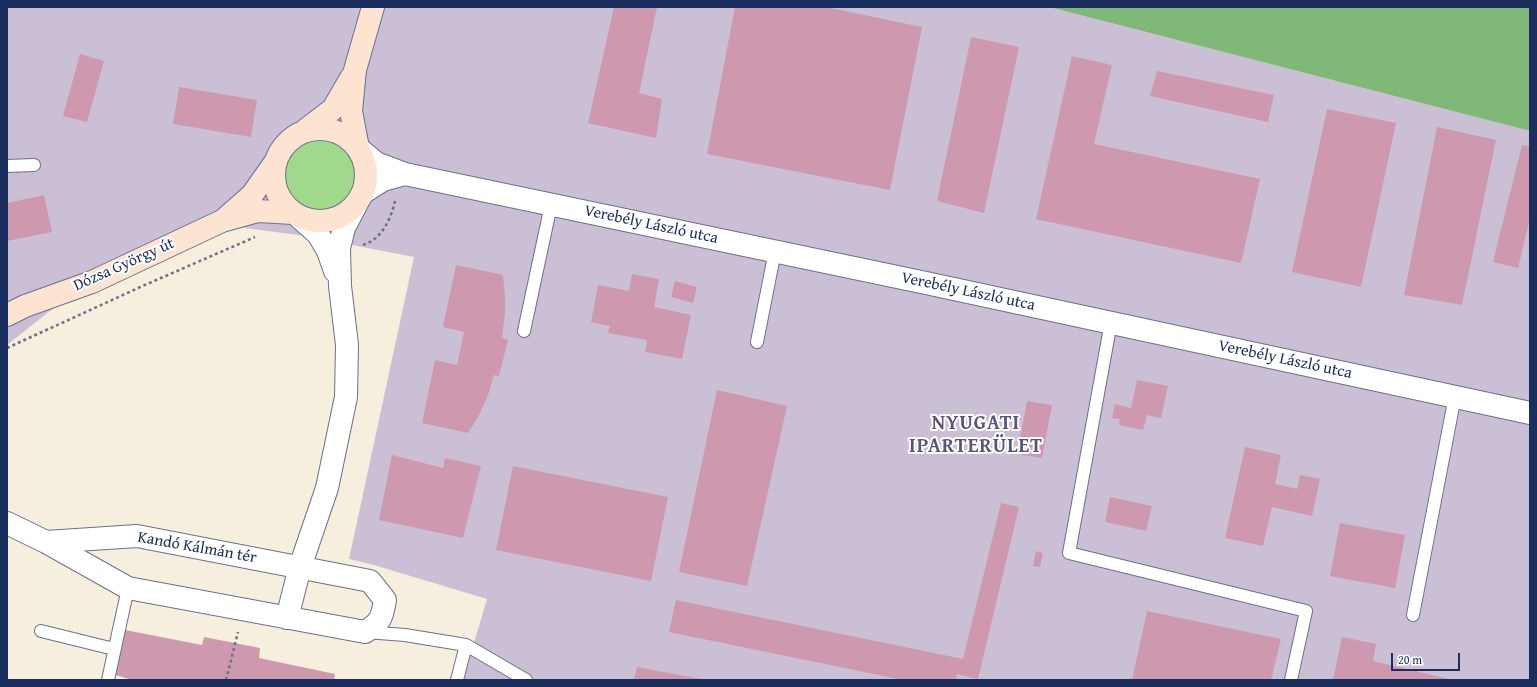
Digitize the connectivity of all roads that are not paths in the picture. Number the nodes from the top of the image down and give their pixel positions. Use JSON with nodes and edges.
{"nodes":[{"id":1,"x":373,"y":7,"type":"edge"},
{"id":2,"x":355,"y":70,"type":"junction"},
{"id":3,"x":303,"y":132,"type":"junction"},
{"id":4,"x":358,"y":148,"type":"junction"},
{"id":5,"x":276,"y":160,"type":"junction"},
{"id":6,"x":34,"y":165,"type":"dead end"},
{"id":7,"x":7,"y":166,"type":"edge"},
{"id":8,"x":405,"y":174,"type":"junction"},
{"id":9,"x":360,"y":198,"type":"junction"},
{"id":10,"x":551,"y":205,"type":"junction"},
{"id":11,"x":296,"y":215,"type":"junction"},
{"id":12,"x":222,"y":221,"type":"junction"},
{"id":13,"x":776,"y":251,"type":"junction"},
{"id":14,"x":340,"y":286,"type":"junction"},
{"id":15,"x":13,"y":310,"type":"edge"},
{"id":16,"x":1111,"y":322,"type":"junction"},
{"id":17,"x":524,"y":331,"type":"dead end"},
{"id":18,"x":757,"y":342,"type":"dead end"},
{"id":19,"x":1455,"y":396,"type":"junction"},
{"id":20,"x":1530,"y":413,"type":"edge"},
{"id":21,"x":7,"y":524,"type":"edge"},
{"id":22,"x":46,"y":542,"type":"junction"},
{"id":23,"x":300,"y":567,"type":"junction"},
{"id":24,"x":128,"y":588,"type":"junction"},
{"id":25,"x":1413,"y":616,"type":"dead end"},
{"id":26,"x":287,"y":618,"type":"junction"},
{"id":27,"x":40,"y":631,"type":"dead end"},
{"id":28,"x":365,"y":632,"type":"junction"},
{"id":29,"x":466,"y":645,"type":"junction"},
{"id":30,"x":114,"y":649,"type":"junction"},
{"id":31,"x":108,"y":680,"type":"edge"},
{"id":32,"x":457,"y":680,"type":"edge"},
{"id":33,"x":526,"y":680,"type":"edge"},
{"id":34,"x":1291,"y":680,"type":"edge"}],
"edges":[{"from":1,"to":2,"type":"street"},
{"from":2,"to":3,"type":"street"},
{"from":2,"to":4,"type":"street"},
{"from":3,"to":4,"type":"street"},
{"from":3,"to":5,"type":"street"},
{"from":4,"to":8,"type":"street","name":"Verebély László utca"},
{"from":4,"to":9,"type":"street"},
{"from":5,"to":11,"type":"street"},
{"from":5,"to":12,"type":"street","name":"Dózsa György út"},
{"from":6,"to":7,"type":"lane"},
{"from":8,"to":9,"type":"street","name":"Verebély László utca"},
{"from":8,"to":10,"type":"street","name":"Verebély László utca"},
{"from":9,"to":11,"type":"street"},
{"from":9,"to":14,"type":"street"},
{"from":10,"to":13,"type":"street","name":"Verebély László utca"},
{"from":10,"to":17,"type":"lane"},
{"from":11,"to":12,"type":"street","name":"Dózsa György út"},
{"from":11,"to":14,"type":"street"},
{"from":12,"to":15,"type":"street","name":"Dózsa György út"},
{"from":13,"to":16,"type":"street","name":"Verebély László utca"},
{"from":13,"to":18,"type":"lane"},
{"from":14,"to":23,"type":"street"},
{"from":16,"to":19,"type":"street","name":"Verebély László utca"},
{"from":16,"to":34,"type":"lane"},
{"from":19,"to":20,"type":"street","name":"Verebély László utca"},
{"from":19,"to":25,"type":"lane"},
{"from":21,"to":22,"type":"street","name":"Kandó Kálmán tér"},
{"from":22,"to":23,"type":"street","name":"Kandó Kálmán tér"},
{"from":22,"to":24,"type":"street","name":"Kandó Kálmán tér"},
{"from":23,"to":26,"type":"street"},
{"from":23,"to":28,"type":"street","name":"Kandó Kálmán tér"},
{"from":24,"to":26,"type":"street","name":"Kandó Kálmán tér"},
{"from":24,"to":30,"type":"lane"},
{"from":26,"to":28,"type":"street","name":"Kandó Kálmán tér"},
{"from":27,"to":30,"type":"lane"},
{"from":28,"to":29,"type":"lane","name":"Kandó Kálmán tér"},
{"from":29,"to":32,"type":"lane"},
{"from":29,"to":33,"type":"lane"},
{"from":30,"to":31,"type":"lane"}]}
